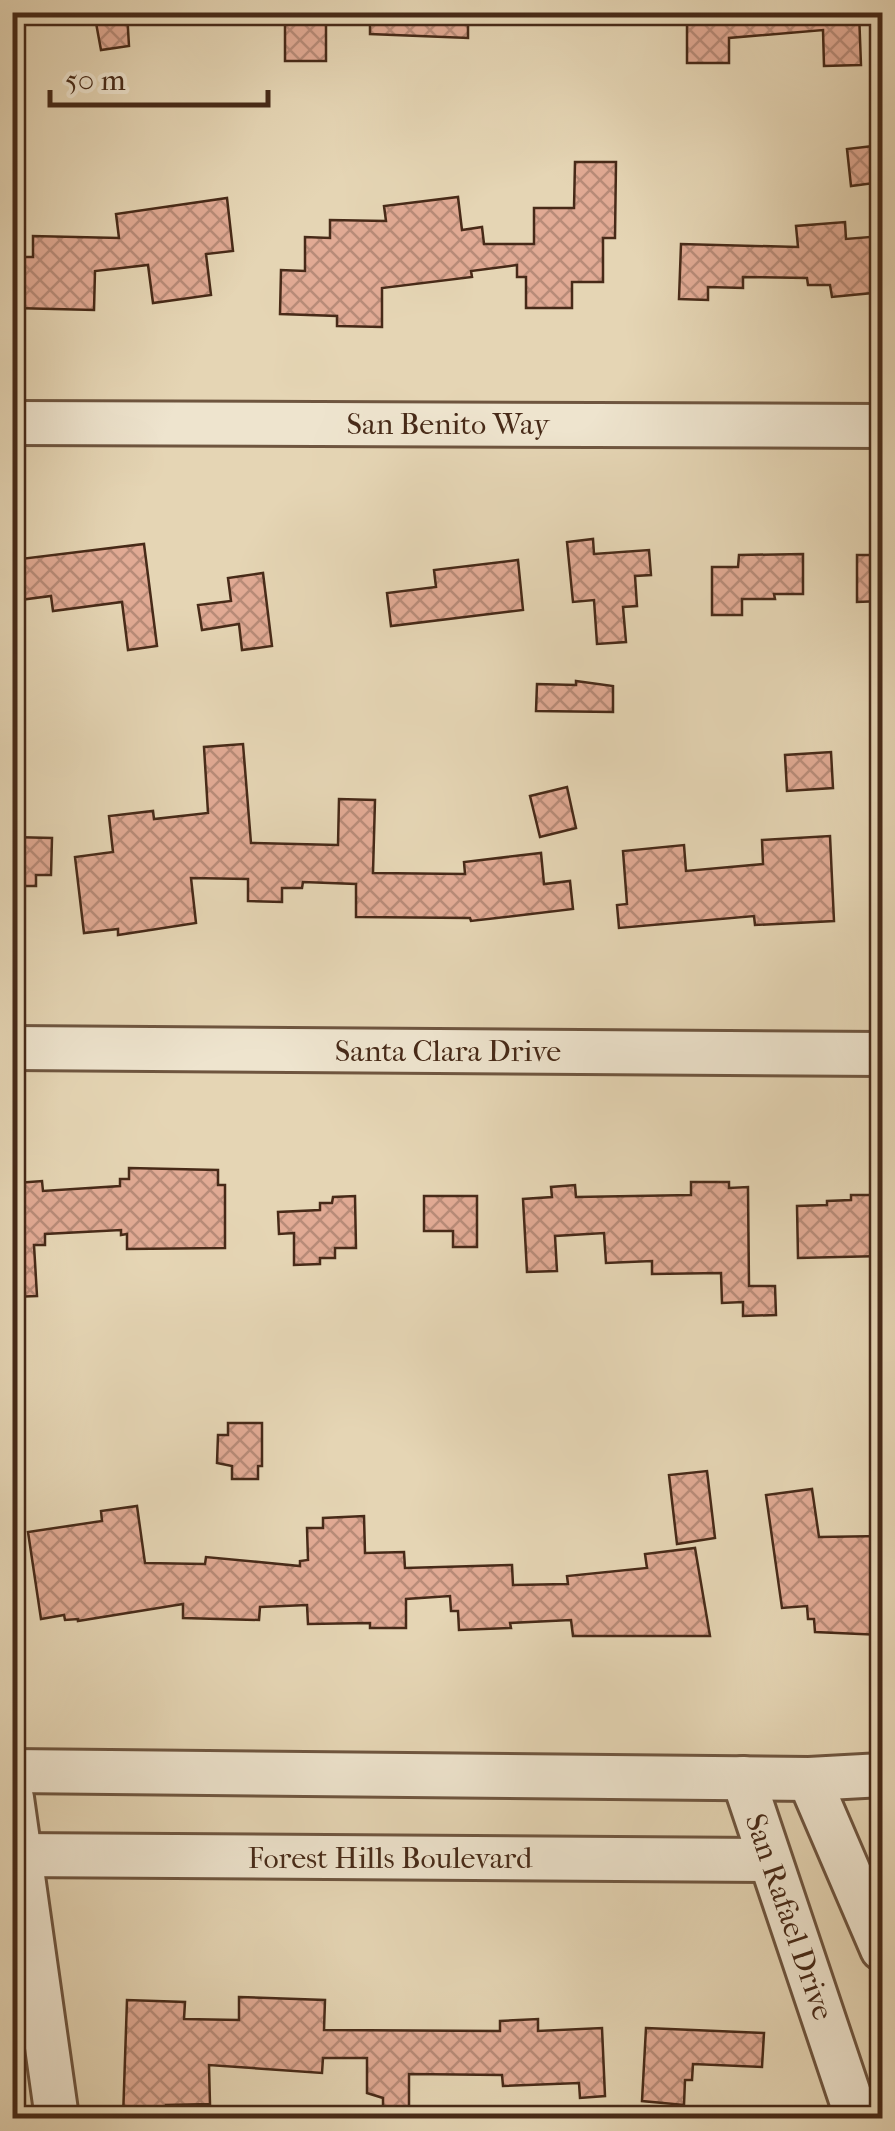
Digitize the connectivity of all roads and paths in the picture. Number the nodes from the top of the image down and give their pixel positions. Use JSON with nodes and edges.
{"nodes":[{"id":1,"x":12,"y":423,"type":"edge"},
{"id":2,"x":882,"y":426,"type":"edge"},
{"id":3,"x":12,"y":1048,"type":"edge"},
{"id":4,"x":882,"y":1054,"type":"edge"},
{"id":5,"x":12,"y":1771,"type":"edge"},
{"id":6,"x":882,"y":1775,"type":"edge"},
{"id":7,"x":742,"y":1778,"type":"junction"},
{"id":8,"x":809,"y":1779,"type":"junction"},
{"id":9,"x":12,"y":1798,"type":"edge"},
{"id":10,"x":18,"y":1855,"type":"edge"},
{"id":11,"x":768,"y":1860,"type":"junction"},
{"id":12,"x":882,"y":1950,"type":"edge"},
{"id":13,"x":57,"y":2118,"type":"edge"},
{"id":14,"x":857,"y":2118,"type":"edge"}],
"edges":[{"from":1,"to":2,"type":"street","name":"San Benito Way"},
{"from":3,"to":4,"type":"street","name":"Santa Clara Drive"},
{"from":5,"to":7,"type":"street"},
{"from":6,"to":8,"type":"street","name":"San Rafael Drive"},
{"from":7,"to":8,"type":"street","name":"San Rafael Drive"},
{"from":7,"to":11,"type":"street","name":"San Rafael Drive"},
{"from":8,"to":12,"type":"street"},
{"from":9,"to":10,"type":"street"},
{"from":10,"to":11,"type":"street","name":"Forest Hills Boulevard"},
{"from":10,"to":13,"type":"street"},
{"from":11,"to":14,"type":"street","name":"San Rafael Drive"}]}
